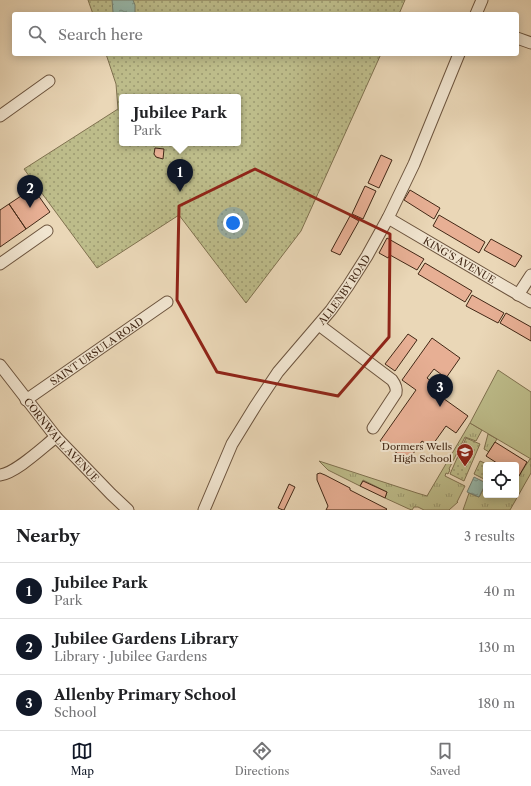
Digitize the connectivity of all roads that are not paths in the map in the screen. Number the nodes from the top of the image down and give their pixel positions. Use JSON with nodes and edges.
{"nodes":[{"id":1,"x":482,"y":0,"type":"edge"},
{"id":2,"x":477,"y":12,"type":"edge"},
{"id":3,"x":519,"y":39,"type":"edge"},
{"id":4,"x":531,"y":43,"type":"edge"},
{"id":5,"x":458,"y":56,"type":"edge"},
{"id":6,"x":49,"y":81,"type":"dead end"},
{"id":7,"x":0,"y":116,"type":"edge"},
{"id":8,"x":388,"y":218,"type":"junction"},
{"id":9,"x":46,"y":231,"type":"dead end"},
{"id":10,"x":0,"y":264,"type":"edge"},
{"id":11,"x":531,"y":275,"type":"edge"},
{"id":12,"x":518,"y":294,"type":"junction"},
{"id":13,"x":167,"y":302,"type":"dead end"},
{"id":14,"x":531,"y":302,"type":"edge"},
{"id":15,"x":319,"y":325,"type":"junction"},
{"id":16,"x":0,"y":365,"type":"edge"},
{"id":17,"x":26,"y":400,"type":"junction"},
{"id":18,"x":373,"y":428,"type":"dead end"},
{"id":19,"x":56,"y":437,"type":"junction"},
{"id":20,"x":0,"y":476,"type":"edge"},
{"id":21,"x":128,"y":510,"type":"edge"},
{"id":22,"x":204,"y":510,"type":"edge"}],
"edges":[{"from":1,"to":2,"type":"street"},
{"from":3,"to":4,"type":"street"},
{"from":5,"to":8,"type":"street","name":"ALLENBY ROAD"},
{"from":6,"to":7,"type":"street"},
{"from":8,"to":12,"type":"street","name":"KING'S AVENUE"},
{"from":8,"to":15,"type":"street","name":"ALLENBY ROAD"},
{"from":9,"to":10,"type":"street"},
{"from":11,"to":12,"type":"street"},
{"from":12,"to":14,"type":"street","name":"KING'S AVENUE"},
{"from":13,"to":17,"type":"street","name":"SAINT URSULA ROAD"},
{"from":15,"to":18,"type":"street"},
{"from":15,"to":22,"type":"street","name":"ALLENBY ROAD"},
{"from":16,"to":17,"type":"street","name":"CORNWALL AVENUE"},
{"from":17,"to":19,"type":"street","name":"CORNWALL AVENUE"},
{"from":19,"to":20,"type":"street"},
{"from":19,"to":21,"type":"street","name":"CORNWALL AVENUE"}]}
